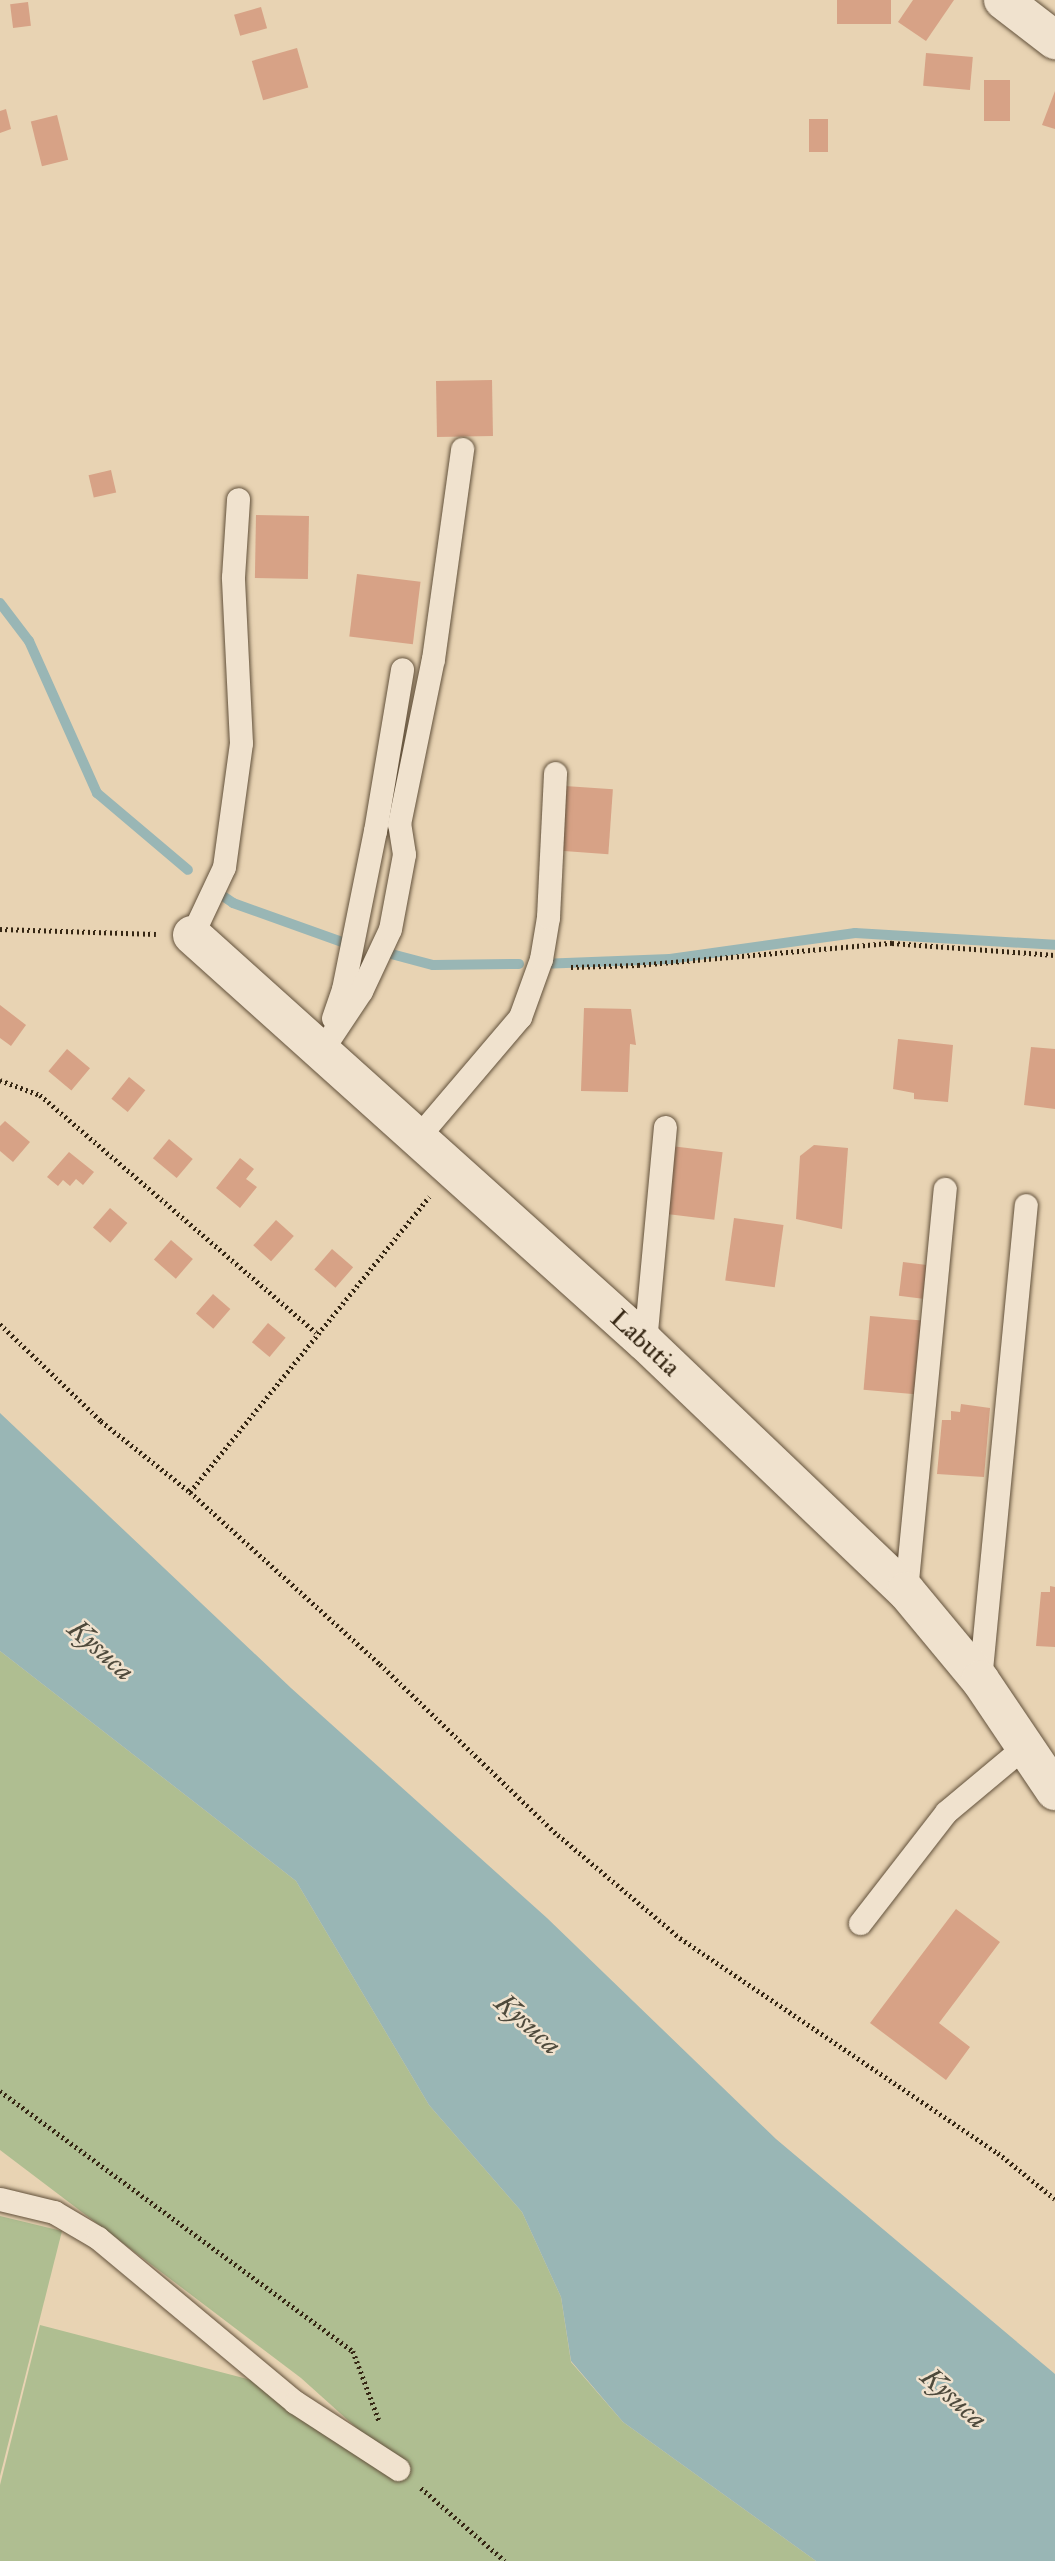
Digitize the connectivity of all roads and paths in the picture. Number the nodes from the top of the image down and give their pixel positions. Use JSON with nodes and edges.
{"nodes":[{"id":1,"x":1003,"y":0,"type":"edge"},
{"id":2,"x":1055,"y":40,"type":"edge"},
{"id":3,"x":462,"y":449,"type":"dead end"},
{"id":4,"x":238,"y":499,"type":"dead end"},
{"id":5,"x":402,"y":668,"type":"dead end"},
{"id":6,"x":555,"y":773,"type":"dead end"},
{"id":7,"x":0,"y":929,"type":"edge"},
{"id":8,"x":192,"y":934,"type":"junction"},
{"id":9,"x":1055,"y":955,"type":"edge"},
{"id":10,"x":537,"y":969,"type":"junction"},
{"id":11,"x":321,"y":1051,"type":"junction"},
{"id":12,"x":0,"y":1080,"type":"edge"},
{"id":13,"x":664,"y":1127,"type":"dead end"},
{"id":14,"x":417,"y":1138,"type":"junction"},
{"id":15,"x":452,"y":1170,"type":"junction"},
{"id":16,"x":945,"y":1189,"type":"dead end"},
{"id":17,"x":1026,"y":1205,"type":"dead end"},
{"id":18,"x":0,"y":1324,"type":"edge"},
{"id":19,"x":316,"y":1332,"type":"junction"},
{"id":20,"x":645,"y":1342,"type":"junction"},
{"id":21,"x":190,"y":1492,"type":"junction"},
{"id":22,"x":906,"y":1591,"type":"junction"},
{"id":23,"x":980,"y":1680,"type":"junction"},
{"id":24,"x":1025,"y":1745,"type":"junction"},
{"id":25,"x":1055,"y":1791,"type":"edge"},
{"id":26,"x":860,"y":1923,"type":"dead end"},
{"id":27,"x":0,"y":2091,"type":"edge"},
{"id":28,"x":0,"y":2199,"type":"edge"},
{"id":29,"x":1055,"y":2199,"type":"edge"},
{"id":30,"x":398,"y":2469,"type":"junction"},
{"id":31,"x":505,"y":2561,"type":"edge"}],
"edges":[{"from":1,"to":2,"type":"street"},
{"from":3,"to":11,"type":"lane"},
{"from":4,"to":8,"type":"lane"},
{"from":5,"to":11,"type":"lane"},
{"from":6,"to":10,"type":"lane"},
{"from":7,"to":8,"type":"path"},
{"from":8,"to":11,"type":"street","name":"Labutia"},
{"from":9,"to":10,"type":"path"},
{"from":10,"to":14,"type":"lane"},
{"from":11,"to":14,"type":"street","name":"Labutia"},
{"from":12,"to":19,"type":"path"},
{"from":13,"to":20,"type":"lane"},
{"from":14,"to":15,"type":"street","name":"Labutia"},
{"from":15,"to":19,"type":"path"},
{"from":15,"to":20,"type":"street","name":"Labutia"},
{"from":16,"to":22,"type":"lane"},
{"from":17,"to":23,"type":"lane"},
{"from":18,"to":21,"type":"path"},
{"from":19,"to":21,"type":"path"},
{"from":20,"to":22,"type":"street","name":"Labutia"},
{"from":21,"to":29,"type":"path"},
{"from":22,"to":23,"type":"street","name":"Labutia"},
{"from":23,"to":24,"type":"street","name":"Labutia"},
{"from":24,"to":25,"type":"street","name":"Labutia"},
{"from":24,"to":26,"type":"lane"},
{"from":27,"to":30,"type":"path"},
{"from":28,"to":30,"type":"lane"},
{"from":30,"to":31,"type":"path"}]}
